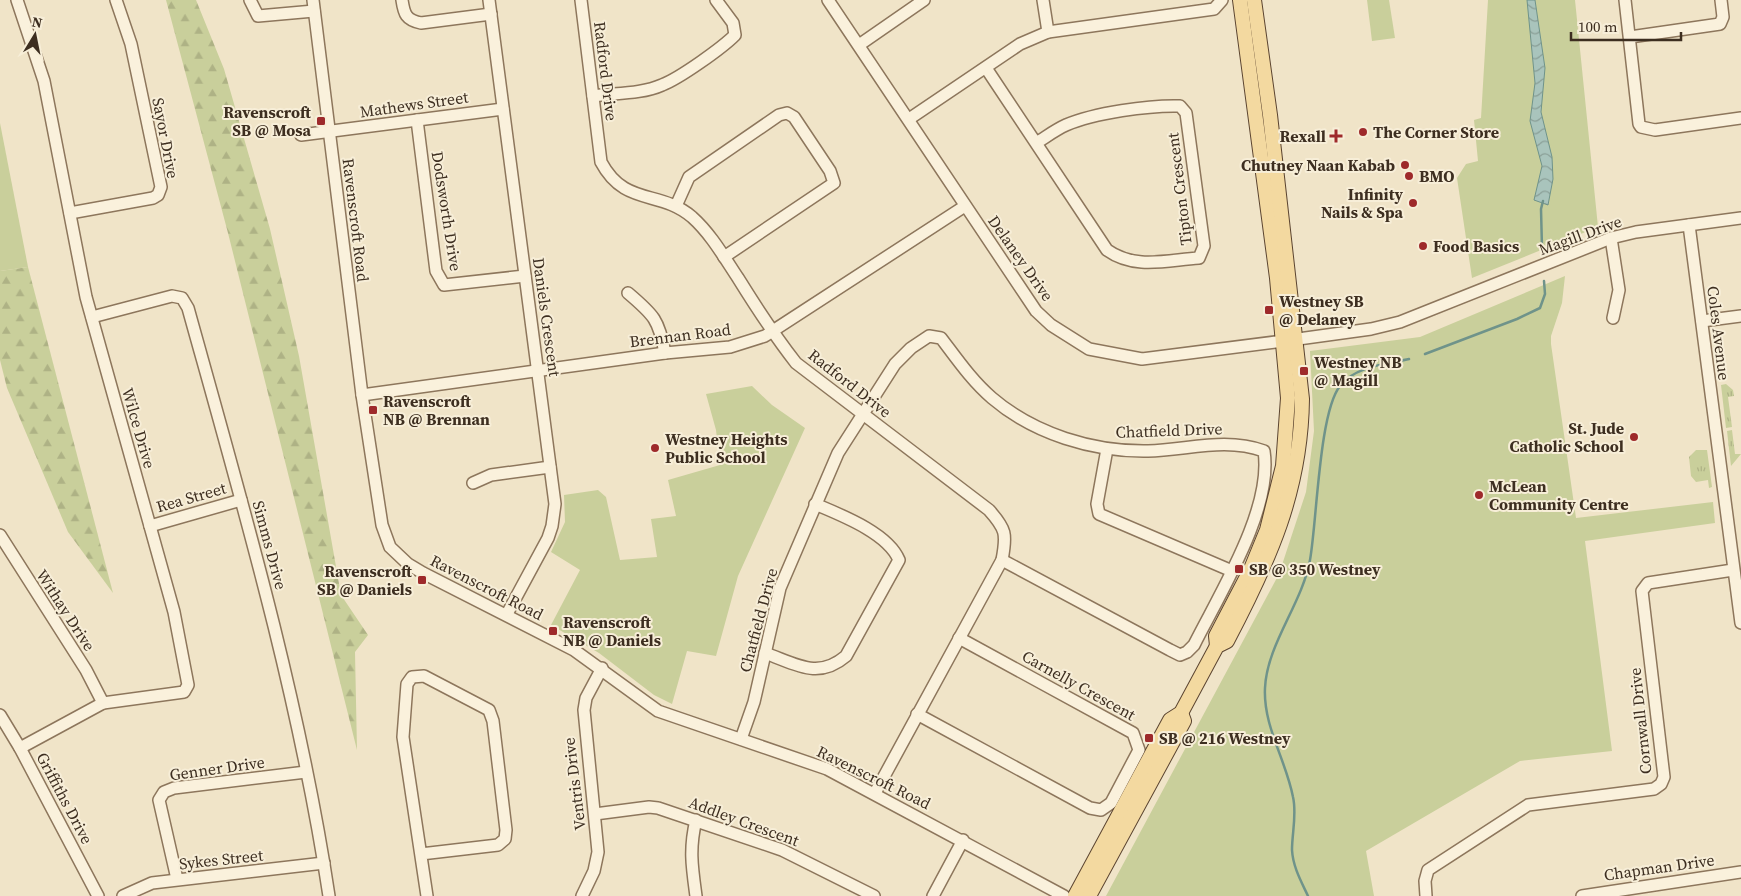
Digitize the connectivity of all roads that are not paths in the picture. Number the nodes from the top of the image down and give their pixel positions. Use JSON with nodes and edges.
{"nodes":[{"id":1,"x":17,"y":0,"type":"edge"},
{"id":2,"x":116,"y":0,"type":"edge"},
{"id":3,"x":250,"y":0,"type":"edge"},
{"id":4,"x":402,"y":0,"type":"edge"},
{"id":5,"x":489,"y":0,"type":"edge"},
{"id":6,"x":581,"y":0,"type":"edge"},
{"id":7,"x":716,"y":0,"type":"edge"},
{"id":8,"x":828,"y":0,"type":"edge"},
{"id":9,"x":924,"y":0,"type":"edge"},
{"id":10,"x":1043,"y":0,"type":"edge"},
{"id":11,"x":1222,"y":0,"type":"edge"},
{"id":12,"x":1240,"y":0,"type":"edge"},
{"id":13,"x":1254,"y":0,"type":"edge"},
{"id":14,"x":1624,"y":0,"type":"edge"},
{"id":15,"x":1721,"y":0,"type":"edge"},
{"id":16,"x":314,"y":6,"type":"edge"},
{"id":17,"x":491,"y":14,"type":"junction"},
{"id":18,"x":1048,"y":32,"type":"junction"},
{"id":19,"x":1630,"y":37,"type":"junction"},
{"id":20,"x":858,"y":45,"type":"junction"},
{"id":21,"x":986,"y":68,"type":"junction"},
{"id":22,"x":593,"y":96,"type":"junction"},
{"id":23,"x":503,"y":109,"type":"junction"},
{"id":24,"x":1741,"y":118,"type":"edge"},
{"id":25,"x":909,"y":119,"type":"junction"},
{"id":26,"x":417,"y":120,"type":"junction"},
{"id":27,"x":329,"y":132,"type":"junction"},
{"id":28,"x":300,"y":135,"type":"dead end"},
{"id":29,"x":1036,"y":143,"type":"junction"},
{"id":30,"x":676,"y":206,"type":"junction"},
{"id":31,"x":965,"y":206,"type":"junction"},
{"id":32,"x":70,"y":213,"type":"junction"},
{"id":33,"x":1741,"y":218,"type":"edge"},
{"id":34,"x":1689,"y":225,"type":"junction"},
{"id":35,"x":1611,"y":238,"type":"junction"},
{"id":36,"x":724,"y":257,"type":"junction"},
{"id":37,"x":525,"y":276,"type":"junction"},
{"id":38,"x":628,"y":293,"type":"dead end"},
{"id":39,"x":1741,"y":316,"type":"edge"},
{"id":40,"x":92,"y":317,"type":"junction"},
{"id":41,"x":1612,"y":318,"type":"dead end"},
{"id":42,"x":1702,"y":321,"type":"junction"},
{"id":43,"x":774,"y":332,"type":"junction"},
{"id":44,"x":1290,"y":340,"type":"junction"},
{"id":45,"x":665,"y":354,"type":"junction"},
{"id":46,"x":538,"y":371,"type":"junction"},
{"id":47,"x":362,"y":395,"type":"junction"},
{"id":48,"x":863,"y":414,"type":"junction"},
{"id":49,"x":1107,"y":449,"type":"junction"},
{"id":50,"x":550,"y":467,"type":"junction"},
{"id":51,"x":473,"y":482,"type":"dead end"},
{"id":52,"x":241,"y":500,"type":"junction"},
{"id":53,"x":815,"y":504,"type":"junction"},
{"id":54,"x":150,"y":526,"type":"junction"},
{"id":55,"x":0,"y":536,"type":"edge"},
{"id":56,"x":1002,"y":560,"type":"junction"},
{"id":57,"x":1734,"y":570,"type":"junction"},
{"id":58,"x":1232,"y":571,"type":"junction"},
{"id":59,"x":506,"y":614,"type":"junction"},
{"id":60,"x":1741,"y":623,"type":"edge"},
{"id":61,"x":959,"y":638,"type":"junction"},
{"id":62,"x":765,"y":653,"type":"junction"},
{"id":63,"x":602,"y":668,"type":"junction"},
{"id":64,"x":103,"y":703,"type":"junction"},
{"id":65,"x":1181,"y":713,"type":"junction"},
{"id":66,"x":917,"y":714,"type":"junction"},
{"id":67,"x":0,"y":716,"type":"edge"},
{"id":68,"x":741,"y":739,"type":"junction"},
{"id":69,"x":20,"y":748,"type":"junction"},
{"id":70,"x":306,"y":772,"type":"junction"},
{"id":71,"x":875,"y":793,"type":"junction"},
{"id":72,"x":596,"y":814,"type":"junction"},
{"id":73,"x":696,"y":820,"type":"junction"},
{"id":74,"x":963,"y":840,"type":"junction"},
{"id":75,"x":421,"y":854,"type":"junction"},
{"id":76,"x":324,"y":863,"type":"junction"},
{"id":77,"x":1741,"y":872,"type":"edge"},
{"id":78,"x":178,"y":879,"type":"junction"},
{"id":79,"x":98,"y":896,"type":"edge"},
{"id":80,"x":123,"y":896,"type":"edge"},
{"id":81,"x":329,"y":896,"type":"edge"},
{"id":82,"x":427,"y":896,"type":"edge"},
{"id":83,"x":582,"y":896,"type":"edge"},
{"id":84,"x":696,"y":896,"type":"edge"},
{"id":85,"x":874,"y":896,"type":"edge"},
{"id":86,"x":933,"y":896,"type":"edge"},
{"id":87,"x":1064,"y":896,"type":"edge"},
{"id":88,"x":1074,"y":896,"type":"edge"},
{"id":89,"x":1089,"y":896,"type":"edge"},
{"id":90,"x":1426,"y":896,"type":"edge"},
{"id":91,"x":1582,"y":896,"type":"edge"}],
"edges":[{"from":1,"to":32,"type":"street","name":"Wilce Drive"},
{"from":2,"to":32,"type":"street","name":"Sayor Drive"},
{"from":3,"to":16,"type":"street"},
{"from":4,"to":17,"type":"street"},
{"from":5,"to":17,"type":"street","name":"Daniels Crescent"},
{"from":6,"to":22,"type":"street","name":"Radford Drive"},
{"from":7,"to":22,"type":"street"},
{"from":8,"to":20,"type":"street","name":"Delaney Drive"},
{"from":9,"to":20,"type":"street"},
{"from":10,"to":18,"type":"street"},
{"from":11,"to":18,"type":"street"},
{"from":12,"to":44,"type":"main road"},
{"from":13,"to":44,"type":"main road"},
{"from":14,"to":19,"type":"street"},
{"from":15,"to":19,"type":"street"},
{"from":16,"to":27,"type":"street","name":"Ravenscroft Road"},
{"from":17,"to":23,"type":"street","name":"Daniels Crescent"},
{"from":18,"to":21,"type":"street"},
{"from":19,"to":24,"type":"street"},
{"from":20,"to":25,"type":"street","name":"Delaney Drive"},
{"from":21,"to":25,"type":"street"},
{"from":21,"to":29,"type":"street","name":"Tipton Crescent"},
{"from":22,"to":30,"type":"street","name":"Radford Drive"},
{"from":23,"to":26,"type":"street","name":"Mathews Street"},
{"from":23,"to":37,"type":"street","name":"Daniels Crescent"},
{"from":25,"to":31,"type":"street","name":"Delaney Drive"},
{"from":26,"to":27,"type":"street","name":"Mathews Street"},
{"from":26,"to":37,"type":"street","name":"Dodsworth Drive"},
{"from":27,"to":28,"type":"street","name":"Mathews Street"},
{"from":27,"to":47,"type":"street","name":"Ravenscroft Road"},
{"from":29,"to":29,"type":"street","name":"Tipton Crescent"},
{"from":30,"to":36,"type":"street","name":"Radford Drive"},
{"from":30,"to":36,"type":"street"},
{"from":31,"to":43,"type":"street","name":"Brennan Road"},
{"from":31,"to":44,"type":"street","name":"Delaney Drive"},
{"from":32,"to":40,"type":"street","name":"Wilce Drive"},
{"from":33,"to":34,"type":"street","name":"Magill Drive"},
{"from":34,"to":35,"type":"street","name":"Magill Drive"},
{"from":34,"to":42,"type":"street","name":"Coles Avenue"},
{"from":35,"to":41,"type":"street"},
{"from":35,"to":44,"type":"street","name":"Magill Drive"},
{"from":36,"to":43,"type":"street","name":"Radford Drive"},
{"from":37,"to":46,"type":"street","name":"Daniels Crescent"},
{"from":38,"to":45,"type":"street"},
{"from":39,"to":42,"type":"street"},
{"from":40,"to":52,"type":"street","name":"Simms Drive"},
{"from":40,"to":54,"type":"street","name":"Wilce Drive"},
{"from":42,"to":57,"type":"street","name":"Coles Avenue"},
{"from":43,"to":45,"type":"street","name":"Brennan Road"},
{"from":43,"to":48,"type":"street","name":"Radford Drive"},
{"from":44,"to":65,"type":"main road"},
{"from":45,"to":46,"type":"street","name":"Brennan Road"},
{"from":46,"to":47,"type":"street","name":"Brennan Road"},
{"from":46,"to":50,"type":"street","name":"Daniels Crescent"},
{"from":47,"to":59,"type":"street","name":"Ravenscroft Road"},
{"from":48,"to":49,"type":"street","name":"Chatfield Drive"},
{"from":48,"to":53,"type":"street","name":"Chatfield Drive"},
{"from":48,"to":56,"type":"street","name":"Radford Drive"},
{"from":49,"to":58,"type":"street"},
{"from":49,"to":58,"type":"street","name":"Chatfield Drive"},
{"from":50,"to":51,"type":"street"},
{"from":50,"to":59,"type":"street","name":"Daniels Crescent"},
{"from":52,"to":54,"type":"street","name":"Rea Street"},
{"from":52,"to":70,"type":"street","name":"Simms Drive"},
{"from":53,"to":62,"type":"street","name":"Chatfield Drive"},
{"from":53,"to":62,"type":"street"},
{"from":54,"to":64,"type":"street","name":"Wilce Drive"},
{"from":55,"to":64,"type":"street","name":"Withay Drive"},
{"from":56,"to":58,"type":"street","name":"Chatfield Drive"},
{"from":56,"to":61,"type":"street","name":"Radford Drive"},
{"from":57,"to":60,"type":"street","name":"Coles Avenue"},
{"from":57,"to":90,"type":"street","name":"Cornwall Drive"},
{"from":59,"to":63,"type":"street","name":"Ravenscroft Road"},
{"from":61,"to":66,"type":"street","name":"Radford Drive"},
{"from":61,"to":66,"type":"street","name":"Carnelly Crescent"},
{"from":62,"to":68,"type":"street","name":"Chatfield Drive"},
{"from":63,"to":68,"type":"street","name":"Ravenscroft Road"},
{"from":63,"to":72,"type":"street","name":"Ventris Drive"},
{"from":64,"to":69,"type":"street","name":"Wilce Drive"},
{"from":65,"to":88,"type":"main road"},
{"from":65,"to":89,"type":"main road"},
{"from":66,"to":71,"type":"street","name":"Radford Drive"},
{"from":67,"to":69,"type":"street","name":"Griffiths Drive"},
{"from":68,"to":71,"type":"street","name":"Ravenscroft Road"},
{"from":69,"to":79,"type":"street","name":"Griffiths Drive"},
{"from":70,"to":76,"type":"street","name":"Simms Drive"},
{"from":70,"to":78,"type":"street","name":"Genner Drive"},
{"from":71,"to":74,"type":"street","name":"Ravenscroft Road"},
{"from":72,"to":73,"type":"street","name":"Addley Crescent"},
{"from":72,"to":83,"type":"street","name":"Ventris Drive"},
{"from":73,"to":84,"type":"street"},
{"from":73,"to":85,"type":"street","name":"Addley Crescent"},
{"from":74,"to":86,"type":"street"},
{"from":74,"to":87,"type":"street","name":"Ravenscroft Road"},
{"from":75,"to":75,"type":"street"},
{"from":75,"to":82,"type":"street"},
{"from":76,"to":78,"type":"street","name":"Sykes Street"},
{"from":76,"to":81,"type":"street","name":"Simms Drive"},
{"from":77,"to":91,"type":"street","name":"Chapman Drive"},
{"from":78,"to":80,"type":"street","name":"Sykes Street"}]}
